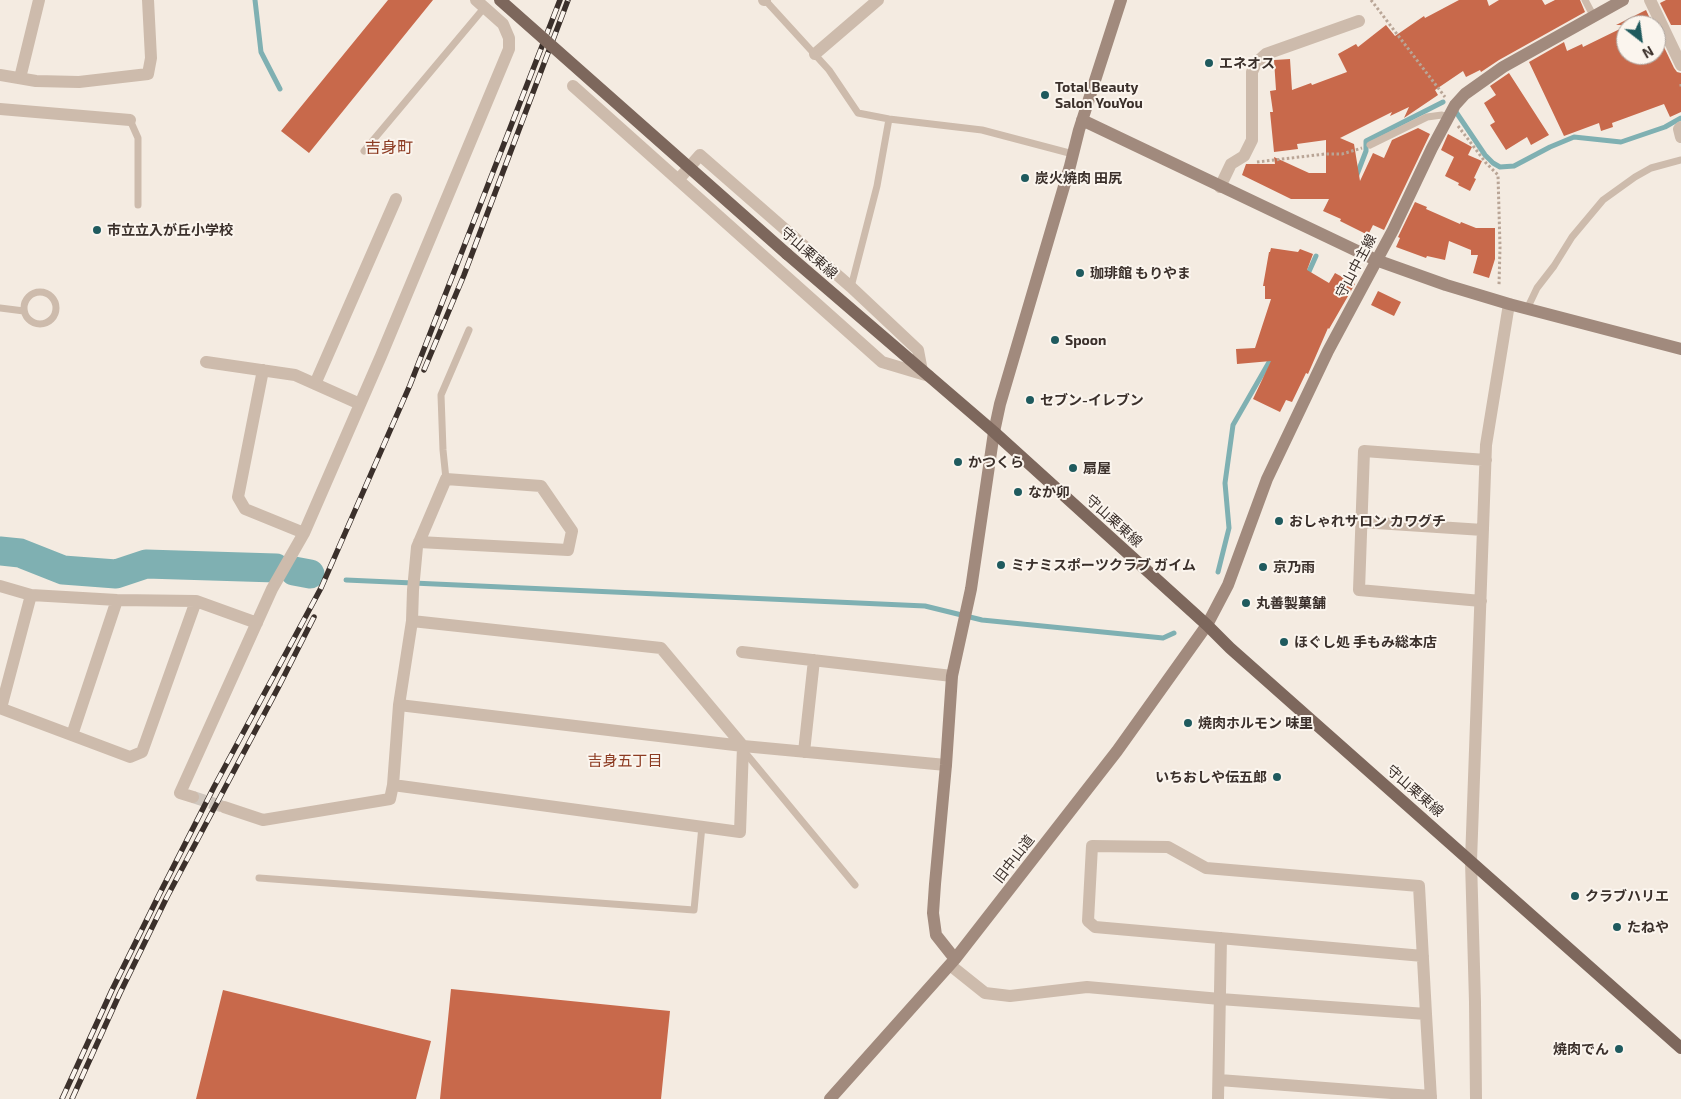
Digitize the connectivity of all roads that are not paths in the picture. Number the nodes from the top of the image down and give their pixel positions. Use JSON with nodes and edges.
{"nodes":[{"id":1,"x":39,"y":0,"type":"edge"},
{"id":2,"x":148,"y":0,"type":"edge"},
{"id":3,"x":500,"y":0,"type":"edge"},
{"id":4,"x":765,"y":0,"type":"edge"},
{"id":5,"x":878,"y":0,"type":"edge"},
{"id":6,"x":1121,"y":0,"type":"edge"},
{"id":7,"x":1585,"y":0,"type":"edge"},
{"id":8,"x":1623,"y":0,"type":"edge"},
{"id":9,"x":1650,"y":0,"type":"edge"},
{"id":10,"x":480,"y":4,"type":"edge"},
{"id":11,"x":1594,"y":17,"type":"junction"},
{"id":12,"x":1359,"y":21,"type":"dead end"},
{"id":13,"x":815,"y":54,"type":"junction"},
{"id":14,"x":1681,"y":66,"type":"edge"},
{"id":15,"x":0,"y":75,"type":"edge"},
{"id":16,"x":20,"y":78,"type":"junction"},
{"id":17,"x":573,"y":86,"type":"dead end"},
{"id":18,"x":0,"y":109,"type":"edge"},
{"id":19,"x":1449,"y":117,"type":"junction"},
{"id":20,"x":889,"y":119,"type":"junction"},
{"id":21,"x":130,"y":120,"type":"joint"},
{"id":22,"x":1082,"y":120,"type":"junction"},
{"id":23,"x":1681,"y":128,"type":"edge"},
{"id":24,"x":1681,"y":137,"type":"edge"},
{"id":25,"x":1370,"y":145,"type":"dead end"},
{"id":26,"x":364,"y":151,"type":"dead end"},
{"id":27,"x":1073,"y":154,"type":"junction"},
{"id":28,"x":1681,"y":160,"type":"edge"},
{"id":29,"x":678,"y":180,"type":"junction"},
{"id":30,"x":1220,"y":187,"type":"junction"},
{"id":31,"x":396,"y":199,"type":"dead end"},
{"id":32,"x":138,"y":205,"type":"dead end"},
{"id":33,"x":1376,"y":260,"type":"junction"},
{"id":34,"x":851,"y":286,"type":"junction"},
{"id":35,"x":1509,"y":304,"type":"junction"},
{"id":36,"x":0,"y":308,"type":"edge"},
{"id":37,"x":1527,"y":309,"type":"junction"},
{"id":38,"x":24,"y":311,"type":"junction"},
{"id":39,"x":469,"y":330,"type":"dead end"},
{"id":40,"x":1681,"y":349,"type":"edge"},
{"id":41,"x":206,"y":362,"type":"dead end"},
{"id":42,"x":263,"y":370,"type":"junction"},
{"id":43,"x":926,"y":374,"type":"junction"},
{"id":44,"x":315,"y":384,"type":"junction"},
{"id":45,"x":360,"y":404,"type":"junction"},
{"id":46,"x":994,"y":432,"type":"junction"},
{"id":47,"x":1486,"y":460,"type":"junction"},
{"id":48,"x":446,"y":478,"type":"junction"},
{"id":49,"x":1361,"y":522,"type":"junction"},
{"id":50,"x":1483,"y":530,"type":"junction"},
{"id":51,"x":304,"y":534,"type":"junction"},
{"id":52,"x":419,"y":542,"type":"junction"},
{"id":53,"x":0,"y":586,"type":"edge"},
{"id":54,"x":31,"y":596,"type":"junction"},
{"id":55,"x":117,"y":600,"type":"junction"},
{"id":56,"x":196,"y":600,"type":"junction"},
{"id":57,"x":1481,"y":601,"type":"junction"},
{"id":58,"x":412,"y":621,"type":"junction"},
{"id":59,"x":256,"y":623,"type":"junction"},
{"id":60,"x":1207,"y":625,"type":"junction"},
{"id":61,"x":742,"y":652,"type":"dead end"},
{"id":62,"x":814,"y":660,"type":"junction"},
{"id":63,"x":952,"y":676,"type":"junction"},
{"id":64,"x":399,"y":705,"type":"junction"},
{"id":65,"x":0,"y":708,"type":"edge"},
{"id":66,"x":72,"y":735,"type":"junction"},
{"id":67,"x":743,"y":747,"type":"junction"},
{"id":68,"x":804,"y":752,"type":"junction"},
{"id":69,"x":946,"y":765,"type":"junction"},
{"id":70,"x":393,"y":785,"type":"junction"},
{"id":71,"x":193,"y":797,"type":"tunnel mouth"},
{"id":72,"x":224,"y":807,"type":"tunnel mouth"},
{"id":73,"x":702,"y":826,"type":"junction"},
{"id":74,"x":1471,"y":861,"type":"junction"},
{"id":75,"x":259,"y":878,"type":"dead end"},
{"id":76,"x":855,"y":885,"type":"dead end"},
{"id":77,"x":1221,"y":938,"type":"junction"},
{"id":78,"x":1423,"y":956,"type":"junction"},
{"id":79,"x":952,"y":962,"type":"junction"},
{"id":80,"x":1220,"y":999,"type":"junction"},
{"id":81,"x":1426,"y":1014,"type":"junction"},
{"id":82,"x":1681,"y":1048,"type":"edge"},
{"id":83,"x":1219,"y":1080,"type":"junction"},
{"id":84,"x":1431,"y":1098,"type":"edge"},
{"id":85,"x":830,"y":1099,"type":"edge"},
{"id":86,"x":1218,"y":1099,"type":"edge"},
{"id":87,"x":1476,"y":1099,"type":"edge"}],
"edges":[{"from":1,"to":16,"type":"street"},
{"from":2,"to":16,"type":"street"},
{"from":3,"to":43,"type":"main road","name":"守山栗東線","bridge":true},
{"from":4,"to":13,"type":"lane"},
{"from":5,"to":13,"type":"street"},
{"from":6,"to":22,"type":"street"},
{"from":7,"to":11,"type":"lane"},
{"from":8,"to":11,"type":"street","name":"守山中主線"},
{"from":9,"to":14,"type":"street"},
{"from":10,"to":26,"type":"lane"},
{"from":10,"to":45,"type":"street"},
{"from":11,"to":19,"type":"street","name":"守山中主線"},
{"from":12,"to":30,"type":"street"},
{"from":13,"to":20,"type":"lane"},
{"from":15,"to":16,"type":"street"},
{"from":17,"to":29,"type":"street"},
{"from":18,"to":21,"type":"street"},
{"from":19,"to":25,"type":"lane"},
{"from":19,"to":33,"type":"street","name":"守山中主線"},
{"from":20,"to":27,"type":"lane"},
{"from":20,"to":34,"type":"lane"},
{"from":21,"to":32,"type":"lane"},
{"from":22,"to":27,"type":"street"},
{"from":22,"to":30,"type":"street"},
{"from":23,"to":24,"type":"street"},
{"from":27,"to":46,"type":"street"},
{"from":28,"to":37,"type":"lane"},
{"from":29,"to":34,"type":"street"},
{"from":29,"to":43,"type":"street"},
{"from":30,"to":33,"type":"street"},
{"from":31,"to":44,"type":"street"},
{"from":33,"to":35,"type":"street"},
{"from":33,"to":60,"type":"street","name":"守山中主線"},
{"from":34,"to":43,"type":"street"},
{"from":35,"to":37,"type":"street"},
{"from":35,"to":47,"type":"street"},
{"from":36,"to":38,"type":"lane"},
{"from":37,"to":40,"type":"street"},
{"from":38,"to":38,"type":"lane"},
{"from":39,"to":48,"type":"lane"},
{"from":41,"to":42,"type":"street"},
{"from":42,"to":44,"type":"street"},
{"from":42,"to":51,"type":"street"},
{"from":43,"to":46,"type":"main road","name":"守山栗東線"},
{"from":44,"to":45,"type":"street"},
{"from":45,"to":51,"type":"street"},
{"from":46,"to":60,"type":"main road","name":"守山栗東線"},
{"from":46,"to":63,"type":"street"},
{"from":47,"to":49,"type":"street"},
{"from":47,"to":50,"type":"street"},
{"from":48,"to":52,"type":"street"},
{"from":48,"to":52,"type":"street"},
{"from":49,"to":50,"type":"street"},
{"from":49,"to":57,"type":"street"},
{"from":50,"to":57,"type":"street"},
{"from":51,"to":59,"type":"street"},
{"from":52,"to":58,"type":"street"},
{"from":53,"to":54,"type":"street"},
{"from":54,"to":55,"type":"street"},
{"from":54,"to":65,"type":"street"},
{"from":55,"to":56,"type":"street"},
{"from":55,"to":66,"type":"street"},
{"from":56,"to":59,"type":"street"},
{"from":56,"to":66,"type":"street"},
{"from":57,"to":74,"type":"street"},
{"from":58,"to":64,"type":"street"},
{"from":58,"to":67,"type":"street"},
{"from":59,"to":71,"type":"street"},
{"from":60,"to":74,"type":"main road","name":"守山栗東線"},
{"from":60,"to":79,"type":"street","name":"旧中山道"},
{"from":61,"to":62,"type":"street"},
{"from":62,"to":63,"type":"street"},
{"from":62,"to":68,"type":"street"},
{"from":63,"to":69,"type":"street"},
{"from":64,"to":67,"type":"street"},
{"from":64,"to":70,"type":"street"},
{"from":65,"to":66,"type":"street"},
{"from":67,"to":68,"type":"street"},
{"from":67,"to":73,"type":"street"},
{"from":67,"to":76,"type":"lane"},
{"from":68,"to":69,"type":"street"},
{"from":69,"to":79,"type":"street"},
{"from":70,"to":72,"type":"street"},
{"from":70,"to":73,"type":"street"},
{"from":73,"to":75,"type":"lane"},
{"from":74,"to":82,"type":"main road","name":"守山栗東線"},
{"from":74,"to":87,"type":"street"},
{"from":77,"to":78,"type":"street"},
{"from":77,"to":78,"type":"street"},
{"from":77,"to":80,"type":"street"},
{"from":78,"to":81,"type":"street"},
{"from":79,"to":80,"type":"street"},
{"from":79,"to":85,"type":"street","name":"旧中山道"},
{"from":80,"to":81,"type":"street"},
{"from":80,"to":83,"type":"street"},
{"from":81,"to":84,"type":"street"},
{"from":83,"to":84,"type":"street"},
{"from":83,"to":86,"type":"street"}]}
